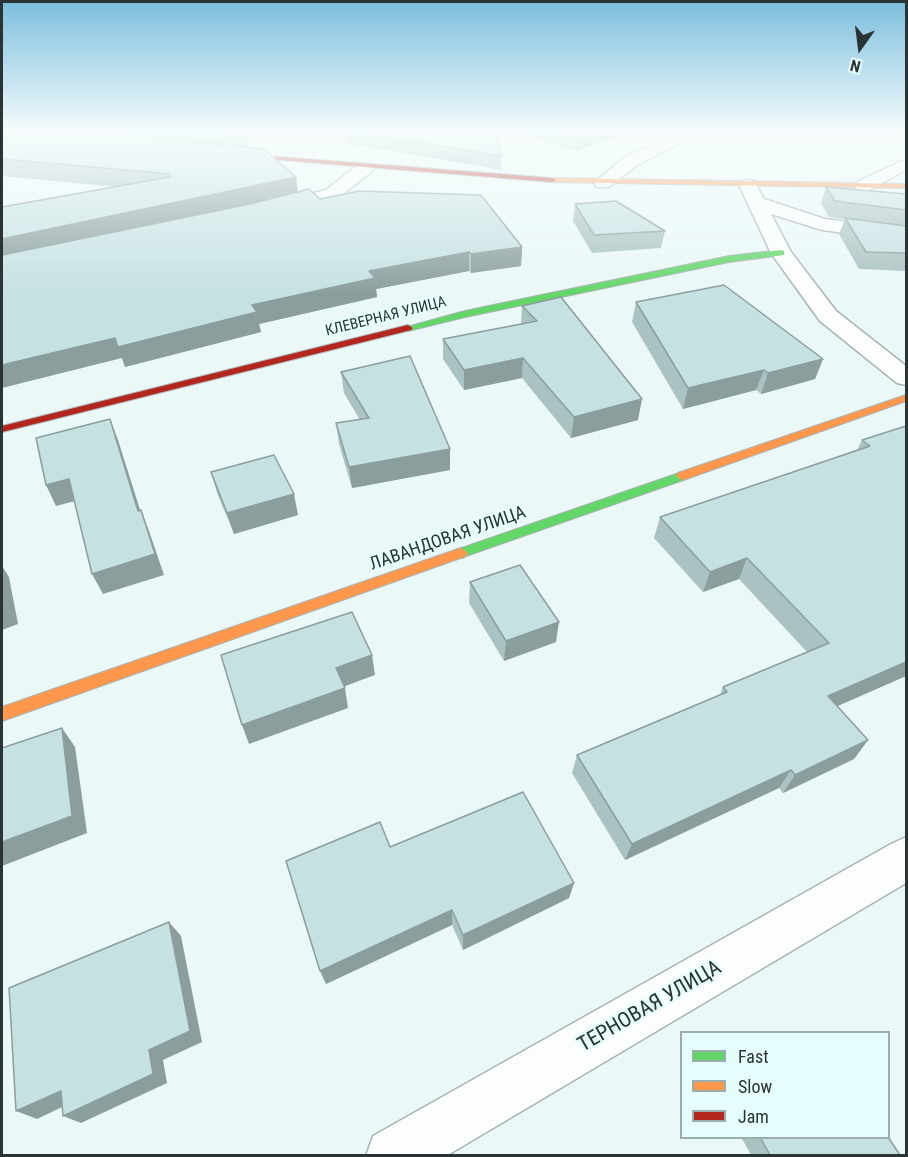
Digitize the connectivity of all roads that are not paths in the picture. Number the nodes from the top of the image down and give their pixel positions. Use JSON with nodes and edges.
{"nodes":[{"id":1,"x":342,"y":186,"type":"edge"},
{"id":2,"x":644,"y":186,"type":"edge"},
{"id":3,"x":863,"y":186,"type":"joint"},
{"id":4,"x":906,"y":186,"type":"edge"},
{"id":5,"x":752,"y":194,"type":"junction"},
{"id":6,"x":253,"y":214,"type":"edge"},
{"id":7,"x":906,"y":236,"type":"edge"},
{"id":8,"x":781,"y":253,"type":"junction"},
{"id":9,"x":906,"y":378,"type":"edge"},
{"id":10,"x":906,"y":398,"type":"edge"},
{"id":11,"x":2,"y":429,"type":"edge"},
{"id":12,"x":2,"y":714,"type":"edge"},
{"id":13,"x":906,"y":859,"type":"edge"},
{"id":14,"x":393,"y":1155,"type":"edge"}],
"edges":[{"from":1,"to":6,"type":"street"},
{"from":2,"to":5,"type":"street"},
{"from":3,"to":4,"type":"street"},
{"from":3,"to":5,"type":"street"},
{"from":5,"to":7,"type":"street"},
{"from":5,"to":8,"type":"street"},
{"from":8,"to":9,"type":"street"},
{"from":8,"to":11,"type":"street","name":"КЛЕВЕРНАЯ УЛИЦА"},
{"from":10,"to":12,"type":"street","name":"ЛАВАНДОВАЯ УЛИЦА"},
{"from":13,"to":14,"type":"street","name":"ТЕРНОВАЯ УЛИЦА"}]}
